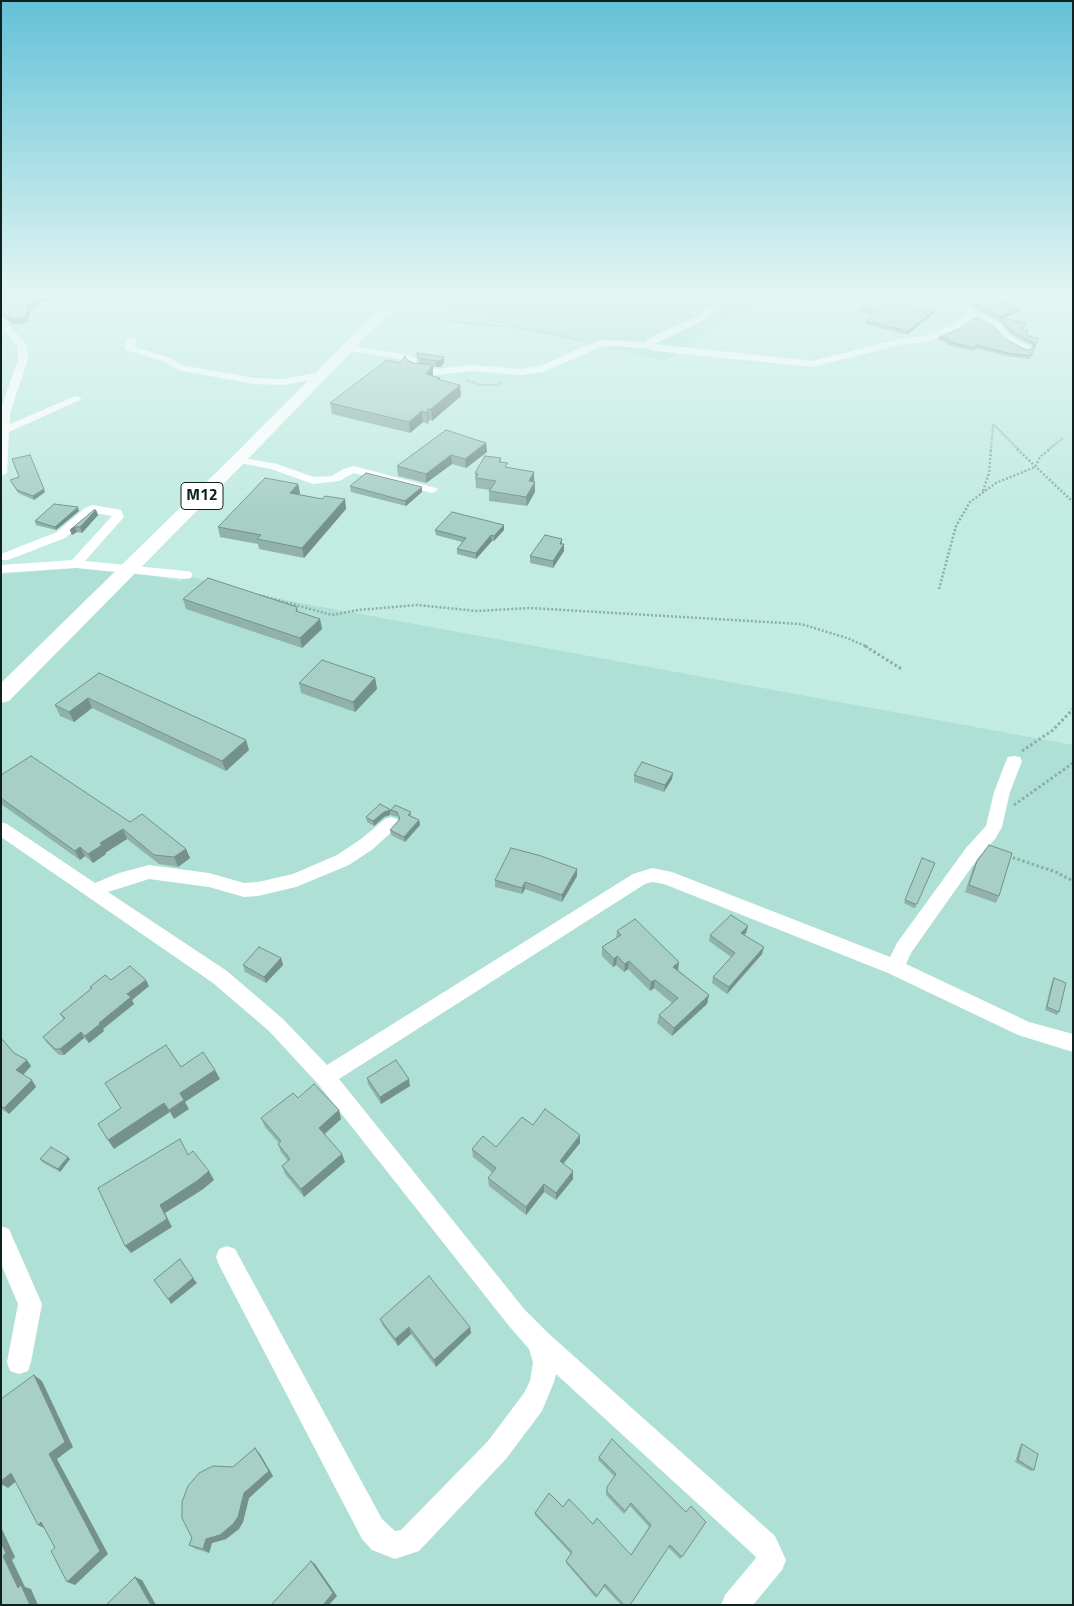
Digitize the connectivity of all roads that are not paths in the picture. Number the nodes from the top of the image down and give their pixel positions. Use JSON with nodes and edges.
{"nodes":[{"id":1,"x":20,"y":369,"type":"edge"},
{"id":2,"x":189,"y":369,"type":"edge"},
{"id":3,"x":327,"y":369,"type":"edge"},
{"id":4,"x":417,"y":369,"type":"edge"},
{"id":5,"x":461,"y":369,"type":"edge"},
{"id":6,"x":483,"y":369,"type":"edge"},
{"id":7,"x":533,"y":369,"type":"edge"},
{"id":8,"x":321,"y":375,"type":"junction"},
{"id":9,"x":77,"y":400,"type":"dead end"},
{"id":10,"x":3,"y":431,"type":"junction"},
{"id":11,"x":238,"y":460,"type":"junction"},
{"id":12,"x":1,"y":473,"type":"edge"},
{"id":13,"x":432,"y":490,"type":"dead end"},
{"id":14,"x":2,"y":560,"type":"edge"},
{"id":15,"x":76,"y":564,"type":"junction"},
{"id":16,"x":129,"y":568,"type":"junction"},
{"id":17,"x":186,"y":575,"type":"dead end"},
{"id":18,"x":1,"y":696,"type":"edge"},
{"id":19,"x":1014,"y":761,"type":"road end"},
{"id":20,"x":391,"y":823,"type":"dead end"},
{"id":21,"x":1,"y":828,"type":"edge"},
{"id":22,"x":92,"y":891,"type":"junction"},
{"id":23,"x":895,"y":967,"type":"junction"},
{"id":24,"x":1073,"y":1043,"type":"edge"},
{"id":25,"x":325,"y":1078,"type":"junction"},
{"id":26,"x":1,"y":1237,"type":"edge"},
{"id":27,"x":227,"y":1256,"type":"dead end"},
{"id":28,"x":539,"y":1342,"type":"junction"},
{"id":29,"x":19,"y":1362,"type":"dead end"},
{"id":30,"x":735,"y":1605,"type":"edge"}],
"edges":[{"from":1,"to":10,"type":"street"},
{"from":2,"to":8,"type":"street"},
{"from":3,"to":8,"type":"highway","number":"M12"},
{"from":4,"to":5,"type":"street"},
{"from":6,"to":7,"type":"street"},
{"from":8,"to":11,"type":"highway","number":"M12"},
{"from":9,"to":10,"type":"street"},
{"from":10,"to":12,"type":"street"},
{"from":11,"to":13,"type":"street"},
{"from":11,"to":16,"type":"highway","number":"M12"},
{"from":14,"to":15,"type":"street"},
{"from":14,"to":15,"type":"street"},
{"from":15,"to":16,"type":"street"},
{"from":16,"to":17,"type":"street"},
{"from":16,"to":18,"type":"highway","number":"M12"},
{"from":19,"to":23,"type":"street"},
{"from":20,"to":22,"type":"street"},
{"from":21,"to":22,"type":"street"},
{"from":22,"to":25,"type":"street"},
{"from":23,"to":24,"type":"street"},
{"from":23,"to":25,"type":"street"},
{"from":25,"to":28,"type":"street"},
{"from":26,"to":29,"type":"street"},
{"from":27,"to":28,"type":"street"},
{"from":28,"to":30,"type":"street"}]}
